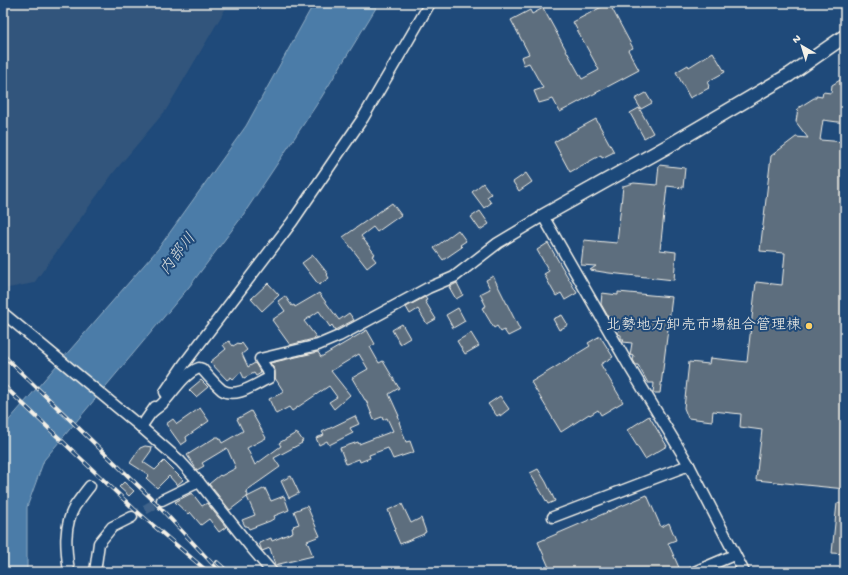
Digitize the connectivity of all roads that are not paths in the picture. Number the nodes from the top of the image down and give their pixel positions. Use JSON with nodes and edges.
{"nodes":[{"id":1,"x":430,"y":3,"type":"edge"},
{"id":2,"x":845,"y":36,"type":"edge"},
{"id":3,"x":543,"y":216,"type":"junction"},
{"id":4,"x":3,"y":312,"type":"edge"},
{"id":5,"x":152,"y":412,"type":"junction"},
{"id":6,"x":141,"y":427,"type":"junction"},
{"id":7,"x":689,"y":465,"type":"junction"},
{"id":8,"x":199,"y":482,"type":"junction"},
{"id":9,"x":90,"y":486,"type":"dead end"},
{"id":10,"x":162,"y":500,"type":"tunnel mouth"},
{"id":11,"x":132,"y":517,"type":"tunnel mouth"},
{"id":12,"x":553,"y":517,"type":"dead end"},
{"id":13,"x":734,"y":555,"type":"junction"},
{"id":14,"x":69,"y":572,"type":"edge"},
{"id":15,"x":95,"y":572,"type":"edge"},
{"id":16,"x":272,"y":572,"type":"edge"},
{"id":17,"x":694,"y":572,"type":"edge"},
{"id":18,"x":744,"y":572,"type":"edge"}],
"edges":[{"from":1,"to":5,"type":"street"},
{"from":2,"to":3,"type":"street"},
{"from":3,"to":5,"type":"street"},
{"from":3,"to":7,"type":"street"},
{"from":4,"to":6,"type":"street"},
{"from":5,"to":6,"type":"street"},
{"from":6,"to":8,"type":"street"},
{"from":7,"to":12,"type":"street"},
{"from":7,"to":13,"type":"street"},
{"from":8,"to":10,"type":"street"},
{"from":8,"to":16,"type":"street"},
{"from":9,"to":14,"type":"street"},
{"from":11,"to":15,"type":"street"},
{"from":13,"to":17,"type":"street"},
{"from":13,"to":18,"type":"street"}]}
